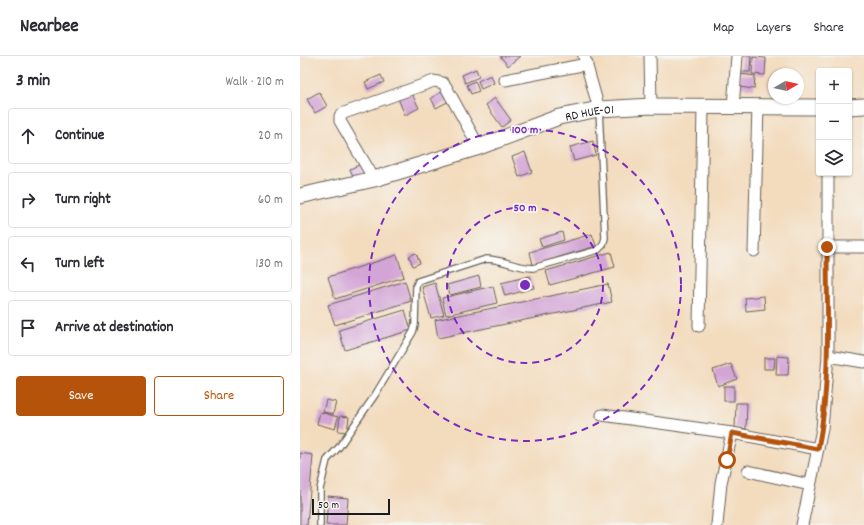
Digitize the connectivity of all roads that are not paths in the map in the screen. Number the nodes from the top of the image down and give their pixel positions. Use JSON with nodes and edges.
{"nodes":[{"id":1,"x":650,"y":56,"type":"edge"},
{"id":2,"x":737,"y":56,"type":"edge"},
{"id":3,"x":585,"y":60,"type":"edge"},
{"id":4,"x":505,"y":80,"type":"dead end"},
{"id":5,"x":651,"y":106,"type":"junction"},
{"id":6,"x":758,"y":106,"type":"junction"},
{"id":7,"x":864,"y":106,"type":"edge"},
{"id":8,"x":703,"y":107,"type":"junction"},
{"id":9,"x":733,"y":107,"type":"junction"},
{"id":10,"x":816,"y":107,"type":"edge"},
{"id":11,"x":852,"y":107,"type":"edge"},
{"id":12,"x":599,"y":109,"type":"junction"},
{"id":13,"x":479,"y":147,"type":"junction"},
{"id":14,"x":828,"y":176,"type":"edge"},
{"id":15,"x":374,"y":178,"type":"junction"},
{"id":16,"x":300,"y":196,"type":"edge"},
{"id":17,"x":827,"y":247,"type":"junction"},
{"id":18,"x":864,"y":247,"type":"edge"},
{"id":19,"x":754,"y":251,"type":"dead end"},
{"id":20,"x":699,"y":326,"type":"dead end"},
{"id":21,"x":828,"y":356,"type":"junction"},
{"id":22,"x":864,"y":362,"type":"edge"},
{"id":23,"x":602,"y":415,"type":"dead end"},
{"id":24,"x":732,"y":433,"type":"junction"},
{"id":25,"x":818,"y":449,"type":"junction"},
{"id":26,"x":748,"y":471,"type":"dead end"},
{"id":27,"x":810,"y":485,"type":"junction"},
{"id":28,"x":320,"y":525,"type":"edge"},
{"id":29,"x":717,"y":525,"type":"edge"},
{"id":30,"x":802,"y":525,"type":"edge"}],
"edges":[{"from":1,"to":5,"type":"street"},
{"from":2,"to":9,"type":"street"},
{"from":3,"to":4,"type":"street"},
{"from":3,"to":12,"type":"street"},
{"from":5,"to":8,"type":"street","name":"RD HUE-01"},
{"from":5,"to":12,"type":"street","name":"RD HUE-01"},
{"from":6,"to":9,"type":"street","name":"RD HUE-01"},
{"from":6,"to":10,"type":"street","name":"RD HUE-01"},
{"from":6,"to":19,"type":"street"},
{"from":7,"to":11,"type":"street"},
{"from":8,"to":9,"type":"street","name":"RD HUE-01"},
{"from":8,"to":20,"type":"street"},
{"from":12,"to":13,"type":"street","name":"RD HUE-01"},
{"from":12,"to":28,"type":"lane"},
{"from":13,"to":15,"type":"street","name":"RD HUE-01"},
{"from":13,"to":15,"type":"street"},
{"from":14,"to":17,"type":"street"},
{"from":15,"to":16,"type":"street","name":"RD HUE-01"},
{"from":17,"to":18,"type":"street"},
{"from":17,"to":21,"type":"street"},
{"from":21,"to":22,"type":"street"},
{"from":21,"to":25,"type":"street"},
{"from":23,"to":24,"type":"street"},
{"from":24,"to":25,"type":"street"},
{"from":24,"to":29,"type":"street"},
{"from":25,"to":27,"type":"street"},
{"from":26,"to":27,"type":"street"},
{"from":27,"to":30,"type":"street"}]}
